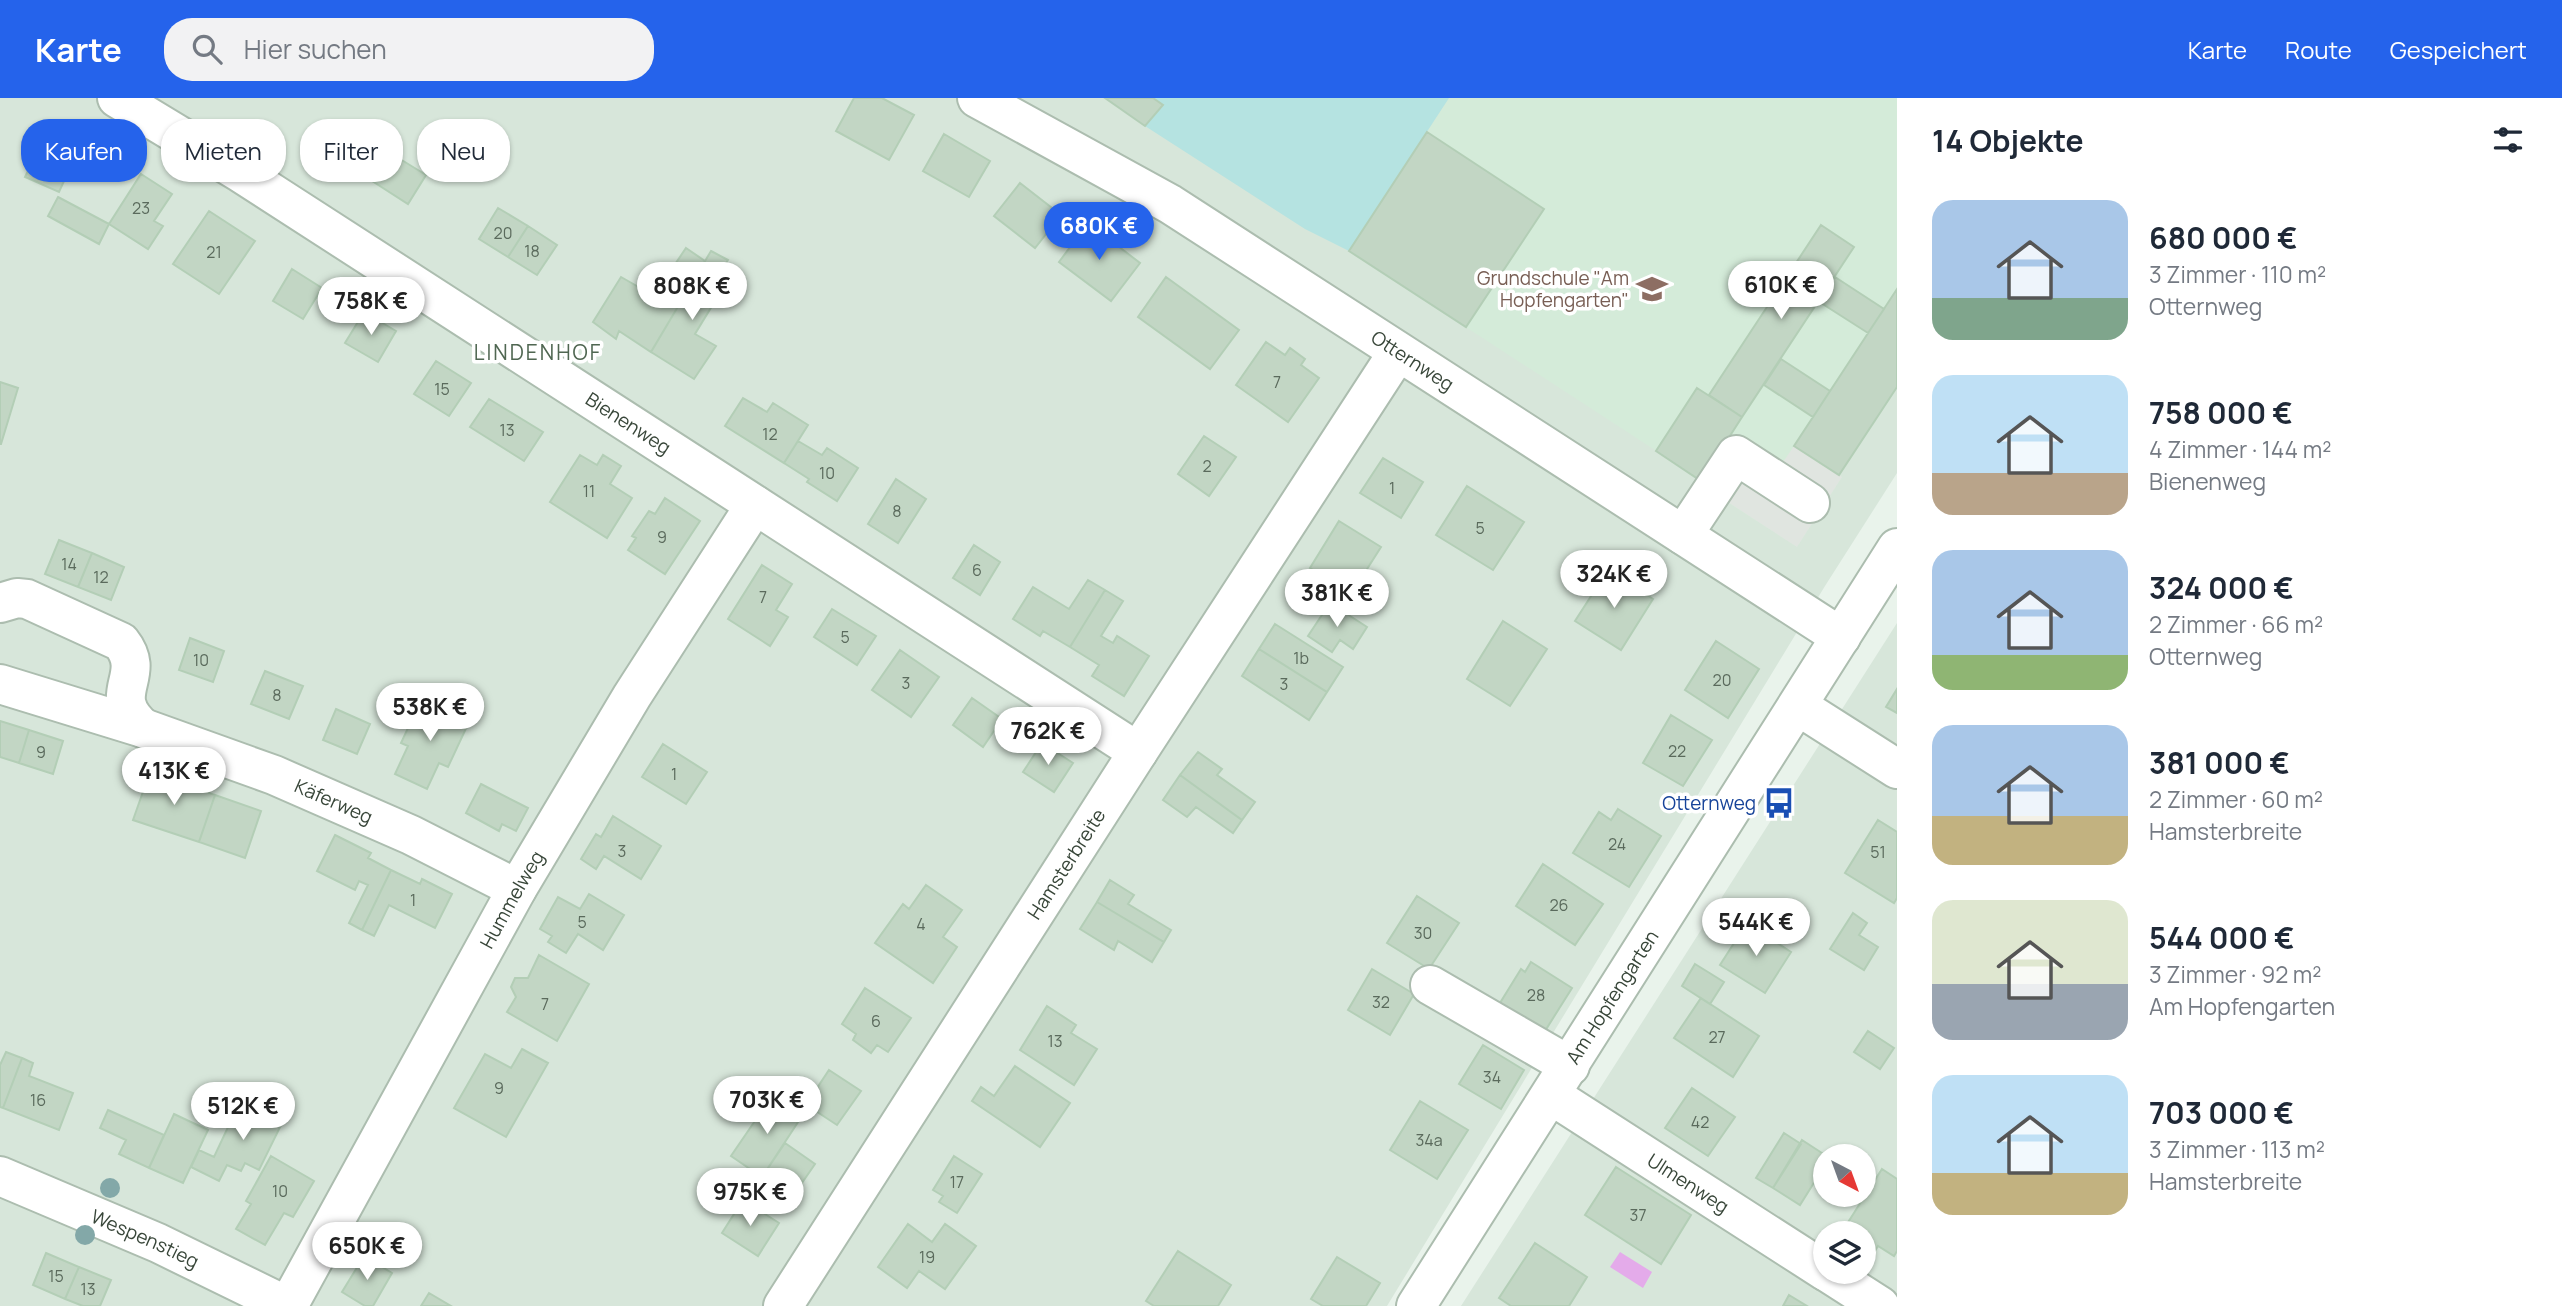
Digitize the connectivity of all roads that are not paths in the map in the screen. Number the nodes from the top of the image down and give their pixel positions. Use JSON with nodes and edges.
{"nodes":[{"id":1,"x":117,"y":98,"type":"edge"},
{"id":2,"x":976,"y":98,"type":"edge"},
{"id":3,"x":1398,"y":352,"type":"junction"},
{"id":4,"x":1810,"y":503,"type":"dead end"},
{"id":5,"x":755,"y":505,"type":"junction"},
{"id":6,"x":1683,"y":535,"type":"junction"},
{"id":7,"x":1897,"y":548,"type":"edge"},
{"id":8,"x":0,"y":603,"type":"edge"},
{"id":9,"x":1841,"y":637,"type":"junction"},
{"id":10,"x":0,"y":684,"type":"edge"},
{"id":11,"x":1798,"y":706,"type":"junction"},
{"id":12,"x":143,"y":728,"type":"junction"},
{"id":13,"x":1138,"y":752,"type":"junction"},
{"id":14,"x":1897,"y":769,"type":"edge"},
{"id":15,"x":517,"y":889,"type":"junction"},
{"id":16,"x":1430,"y":985,"type":"dead end"},
{"id":17,"x":1560,"y":1081,"type":"junction"},
{"id":18,"x":0,"y":1176,"type":"edge"},
{"id":19,"x":1813,"y":1263,"type":"edge"},
{"id":20,"x":1845,"y":1284,"type":"edge"},
{"id":21,"x":288,"y":1306,"type":"edge"},
{"id":22,"x":783,"y":1306,"type":"edge"},
{"id":23,"x":1416,"y":1306,"type":"edge"},
{"id":24,"x":1880,"y":1306,"type":"edge"}],
"edges":[{"from":1,"to":5,"type":"street","name":"Bienenweg"},
{"from":2,"to":3,"type":"street","name":"Otternweg"},
{"from":3,"to":6,"type":"street","name":"Otternweg"},
{"from":3,"to":13,"type":"street","name":"Hamsterbreite"},
{"from":4,"to":6,"type":"street"},
{"from":5,"to":13,"type":"street","name":"Bienenweg"},
{"from":5,"to":15,"type":"street","name":"Hummelweg"},
{"from":6,"to":9,"type":"street","name":"Otternweg"},
{"from":7,"to":9,"type":"street","name":"Am Hopfengarten"},
{"from":8,"to":12,"type":"street"},
{"from":9,"to":11,"type":"street","name":"Am Hopfengarten"},
{"from":10,"to":12,"type":"street","name":"Käferweg"},
{"from":11,"to":14,"type":"street"},
{"from":11,"to":17,"type":"street","name":"Am Hopfengarten"},
{"from":12,"to":15,"type":"street","name":"Käferweg"},
{"from":13,"to":22,"type":"street","name":"Hamsterbreite"},
{"from":15,"to":21,"type":"street","name":"Hummelweg"},
{"from":16,"to":17,"type":"street","name":"Ulmenweg"},
{"from":17,"to":19,"type":"street","name":"Ulmenweg"},
{"from":17,"to":23,"type":"street","name":"Am Hopfengarten"},
{"from":18,"to":21,"type":"street","name":"Wespenstieg"},
{"from":20,"to":24,"type":"street","name":"Ulmenweg"}]}
